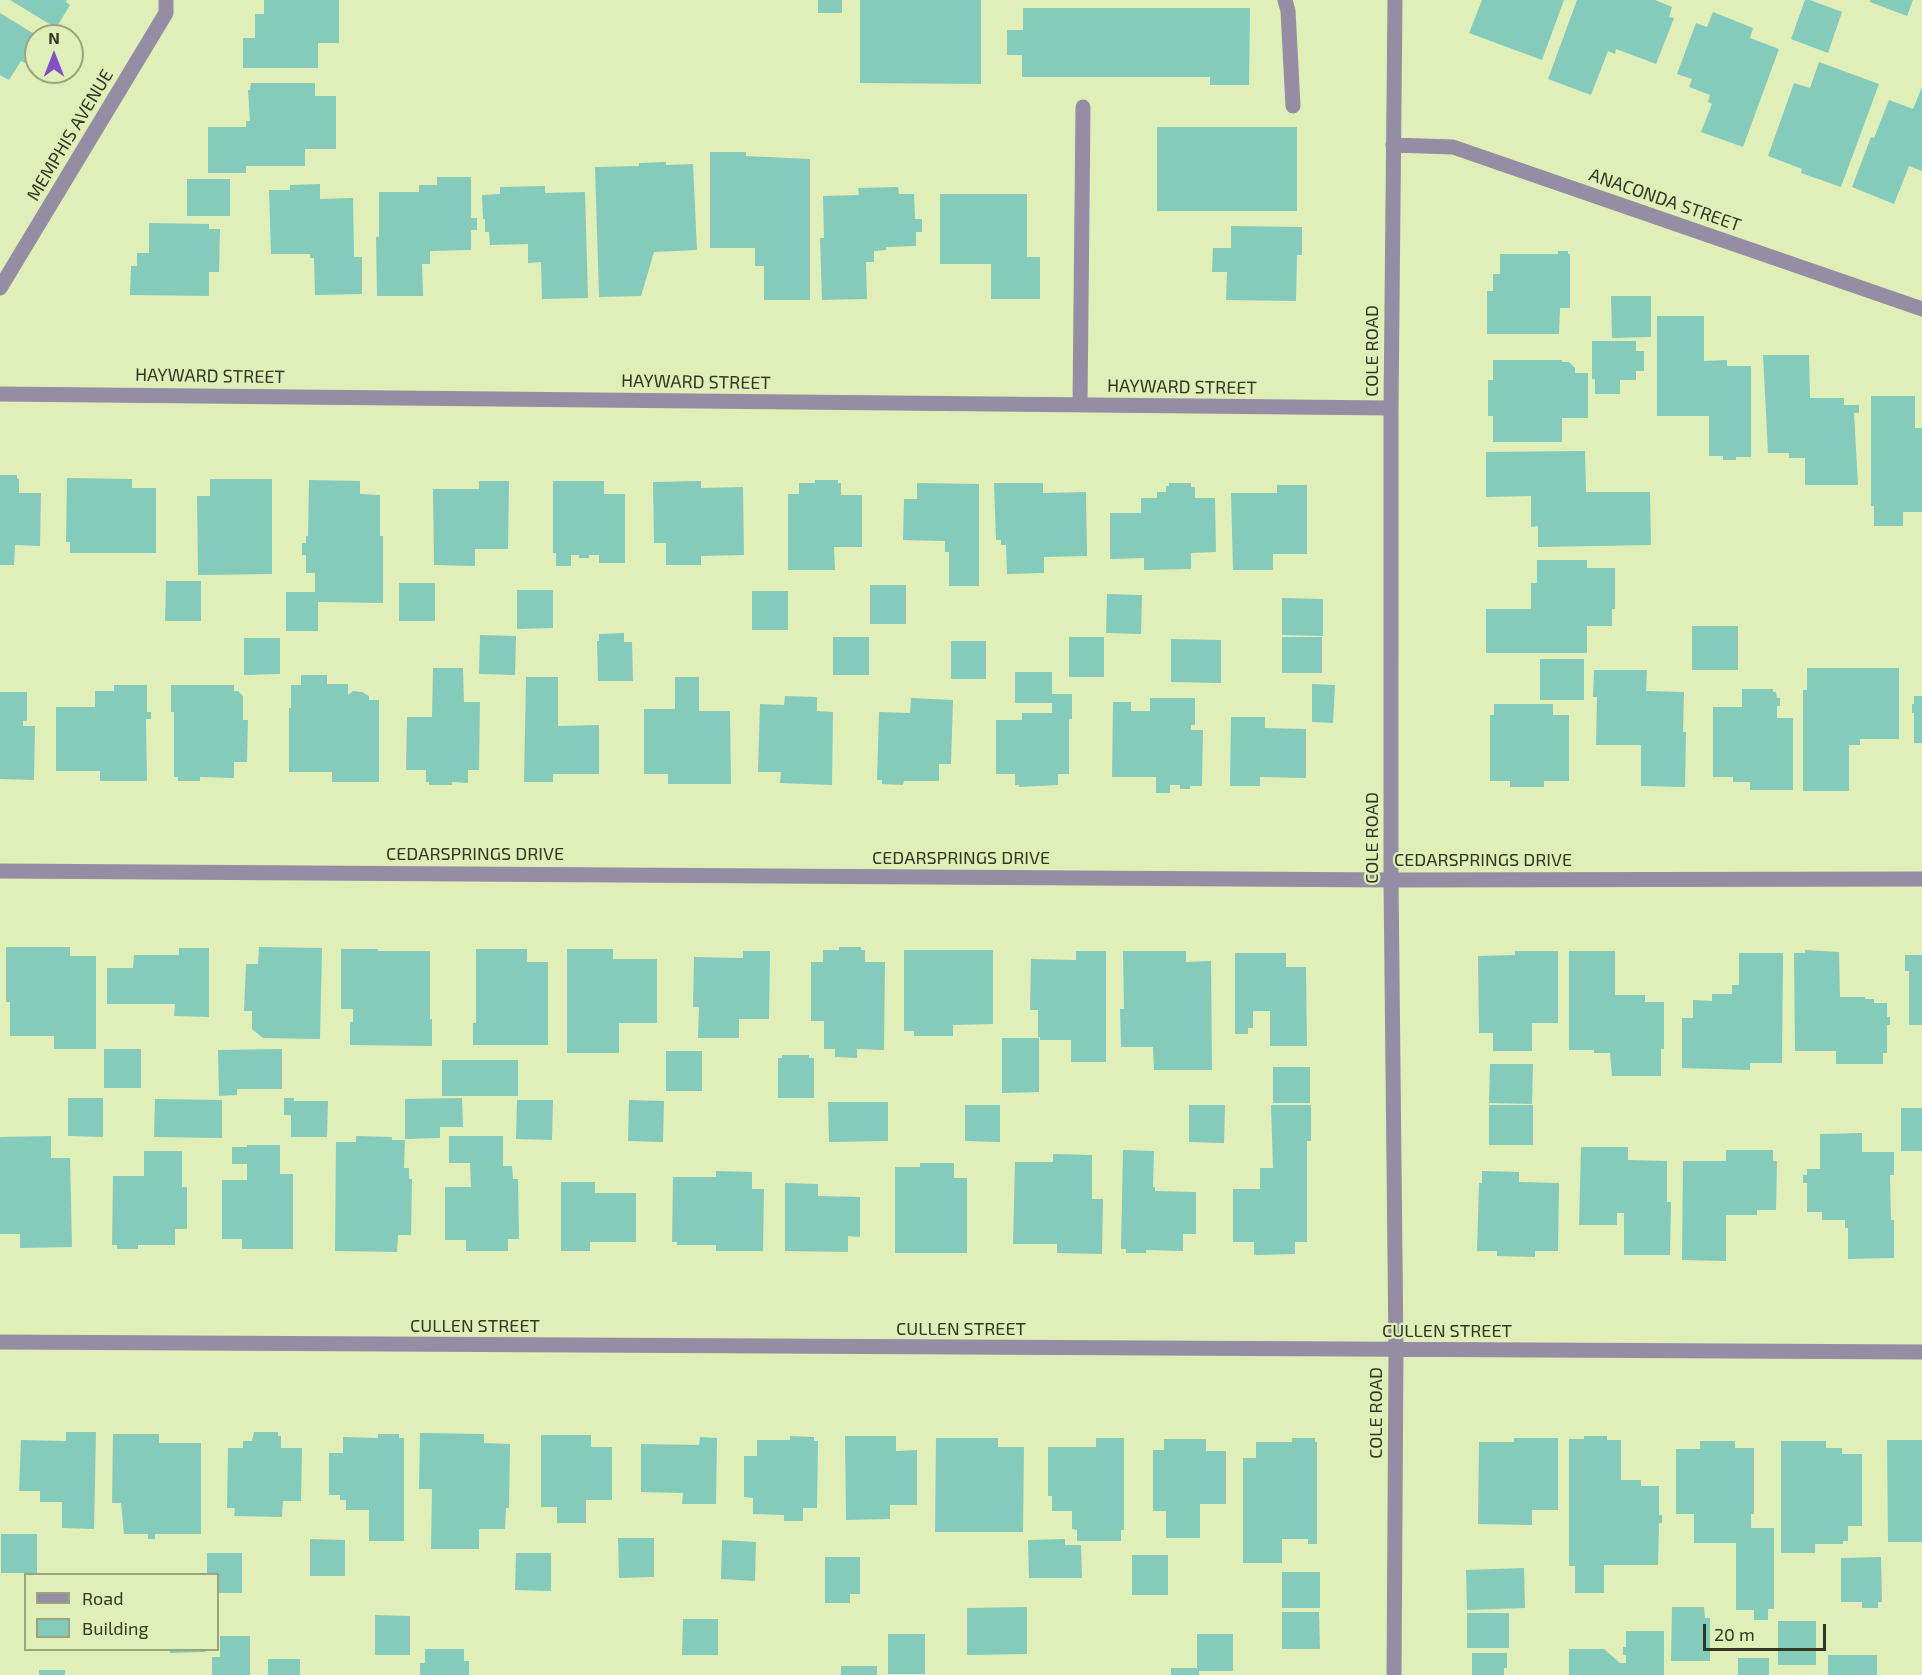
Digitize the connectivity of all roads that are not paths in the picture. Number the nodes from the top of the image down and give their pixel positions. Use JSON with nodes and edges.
{"nodes":[{"id":1,"x":166,"y":0,"type":"edge"},
{"id":2,"x":1285,"y":0,"type":"edge"},
{"id":3,"x":1395,"y":0,"type":"edge"},
{"id":4,"x":1083,"y":106,"type":"dead end"},
{"id":5,"x":1293,"y":106,"type":"dead end"},
{"id":6,"x":1393,"y":145,"type":"junction"},
{"id":7,"x":0,"y":288,"type":"edge"},
{"id":8,"x":1922,"y":309,"type":"edge"},
{"id":9,"x":0,"y":394,"type":"edge"},
{"id":10,"x":1080,"y":405,"type":"junction"},
{"id":11,"x":1391,"y":408,"type":"junction"},
{"id":12,"x":0,"y":871,"type":"edge"},
{"id":13,"x":1922,"y":879,"type":"edge"},
{"id":14,"x":1391,"y":880,"type":"junction"},
{"id":15,"x":0,"y":1342,"type":"edge"},
{"id":16,"x":1396,"y":1351,"type":"junction"},
{"id":17,"x":1922,"y":1352,"type":"edge"},
{"id":18,"x":1394,"y":1675,"type":"edge"}],
"edges":[{"from":1,"to":7,"type":"street","name":"MEMPHIS AVENUE"},
{"from":2,"to":5,"type":"street"},
{"from":3,"to":6,"type":"street","name":"COLE ROAD"},
{"from":4,"to":10,"type":"street"},
{"from":6,"to":8,"type":"street","name":"ANACONDA STREET"},
{"from":6,"to":11,"type":"street","name":"COLE ROAD"},
{"from":9,"to":10,"type":"street","name":"HAYWARD STREET"},
{"from":10,"to":11,"type":"street","name":"HAYWARD STREET"},
{"from":11,"to":14,"type":"street","name":"COLE ROAD"},
{"from":12,"to":14,"type":"street","name":"CEDARSPRINGS DRIVE"},
{"from":13,"to":14,"type":"street","name":"CEDARSPRINGS DRIVE"},
{"from":14,"to":16,"type":"street","name":"COLE ROAD"},
{"from":15,"to":16,"type":"street","name":"CULLEN STREET"},
{"from":16,"to":17,"type":"street","name":"CULLEN STREET"},
{"from":16,"to":18,"type":"street","name":"COLE ROAD"}]}
